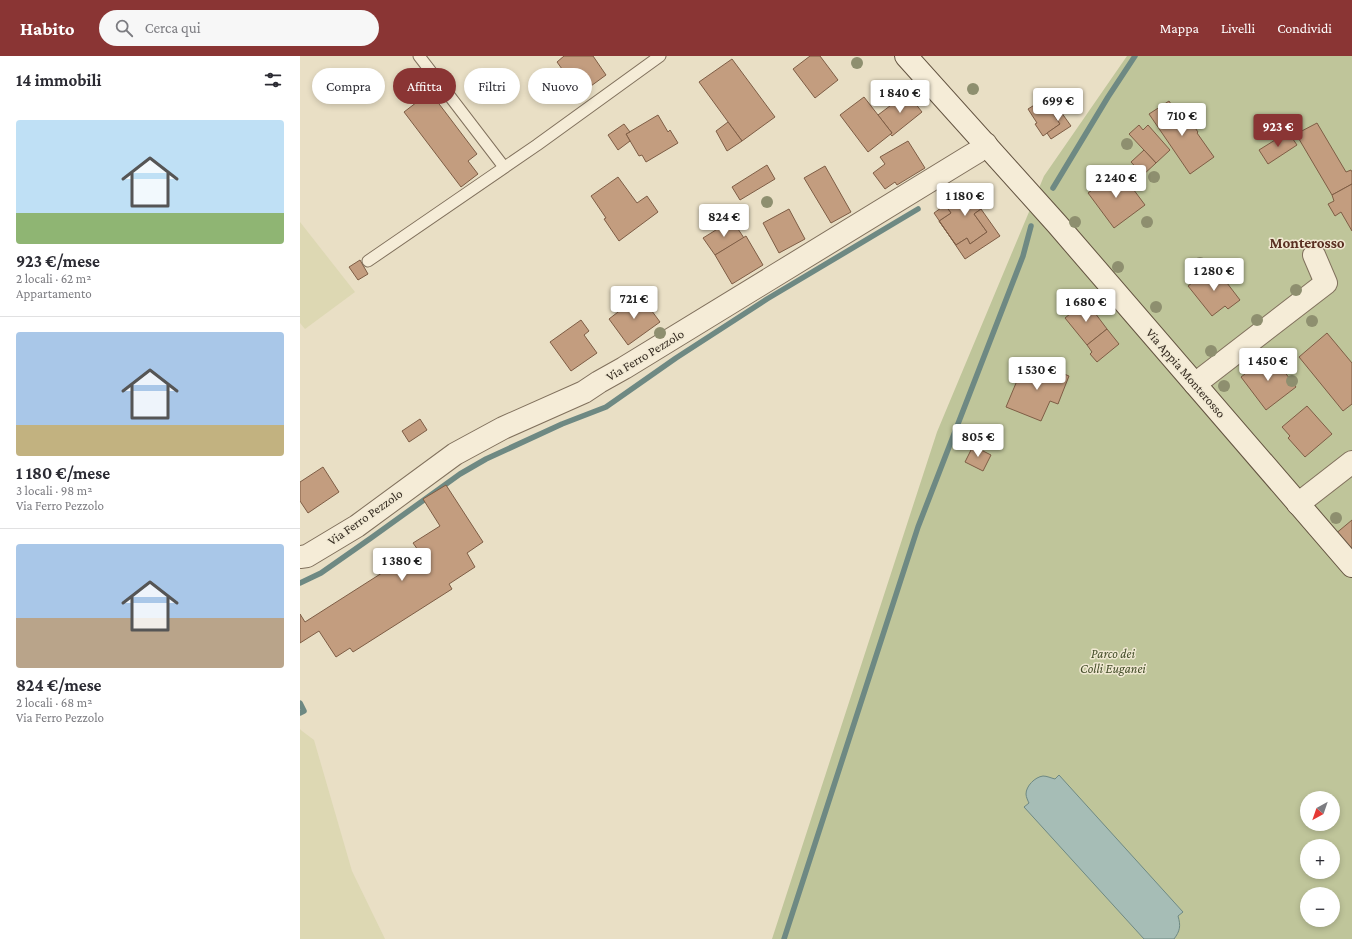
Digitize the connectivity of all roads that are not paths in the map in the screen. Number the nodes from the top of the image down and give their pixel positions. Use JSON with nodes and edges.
{"nodes":[{"id":1,"x":418,"y":56,"type":"edge"},
{"id":2,"x":660,"y":56,"type":"edge"},
{"id":3,"x":906,"y":56,"type":"edge"},
{"id":4,"x":986,"y":144,"type":"junction"},
{"id":5,"x":504,"y":167,"type":"junction"},
{"id":6,"x":1314,"y":255,"type":"dead end"},
{"id":7,"x":368,"y":261,"type":"dead end"},
{"id":8,"x":1195,"y":384,"type":"junction"},
{"id":9,"x":1352,"y":462,"type":"edge"},
{"id":10,"x":1298,"y":504,"type":"junction"},
{"id":11,"x":300,"y":557,"type":"edge"},
{"id":12,"x":1352,"y":566,"type":"edge"}],
"edges":[{"from":1,"to":5,"type":"lane"},
{"from":2,"to":5,"type":"lane"},
{"from":3,"to":4,"type":"street","name":"Via Appia Monterosso"},
{"from":4,"to":8,"type":"street","name":"Via Appia Monterosso"},
{"from":4,"to":11,"type":"street","name":"Via Ferro Pezzolo"},
{"from":5,"to":7,"type":"lane"},
{"from":6,"to":8,"type":"street"},
{"from":8,"to":10,"type":"street","name":"Via Appia Monterosso"},
{"from":9,"to":10,"type":"street"},
{"from":10,"to":12,"type":"street","name":"Via Appia Monterosso"}]}
